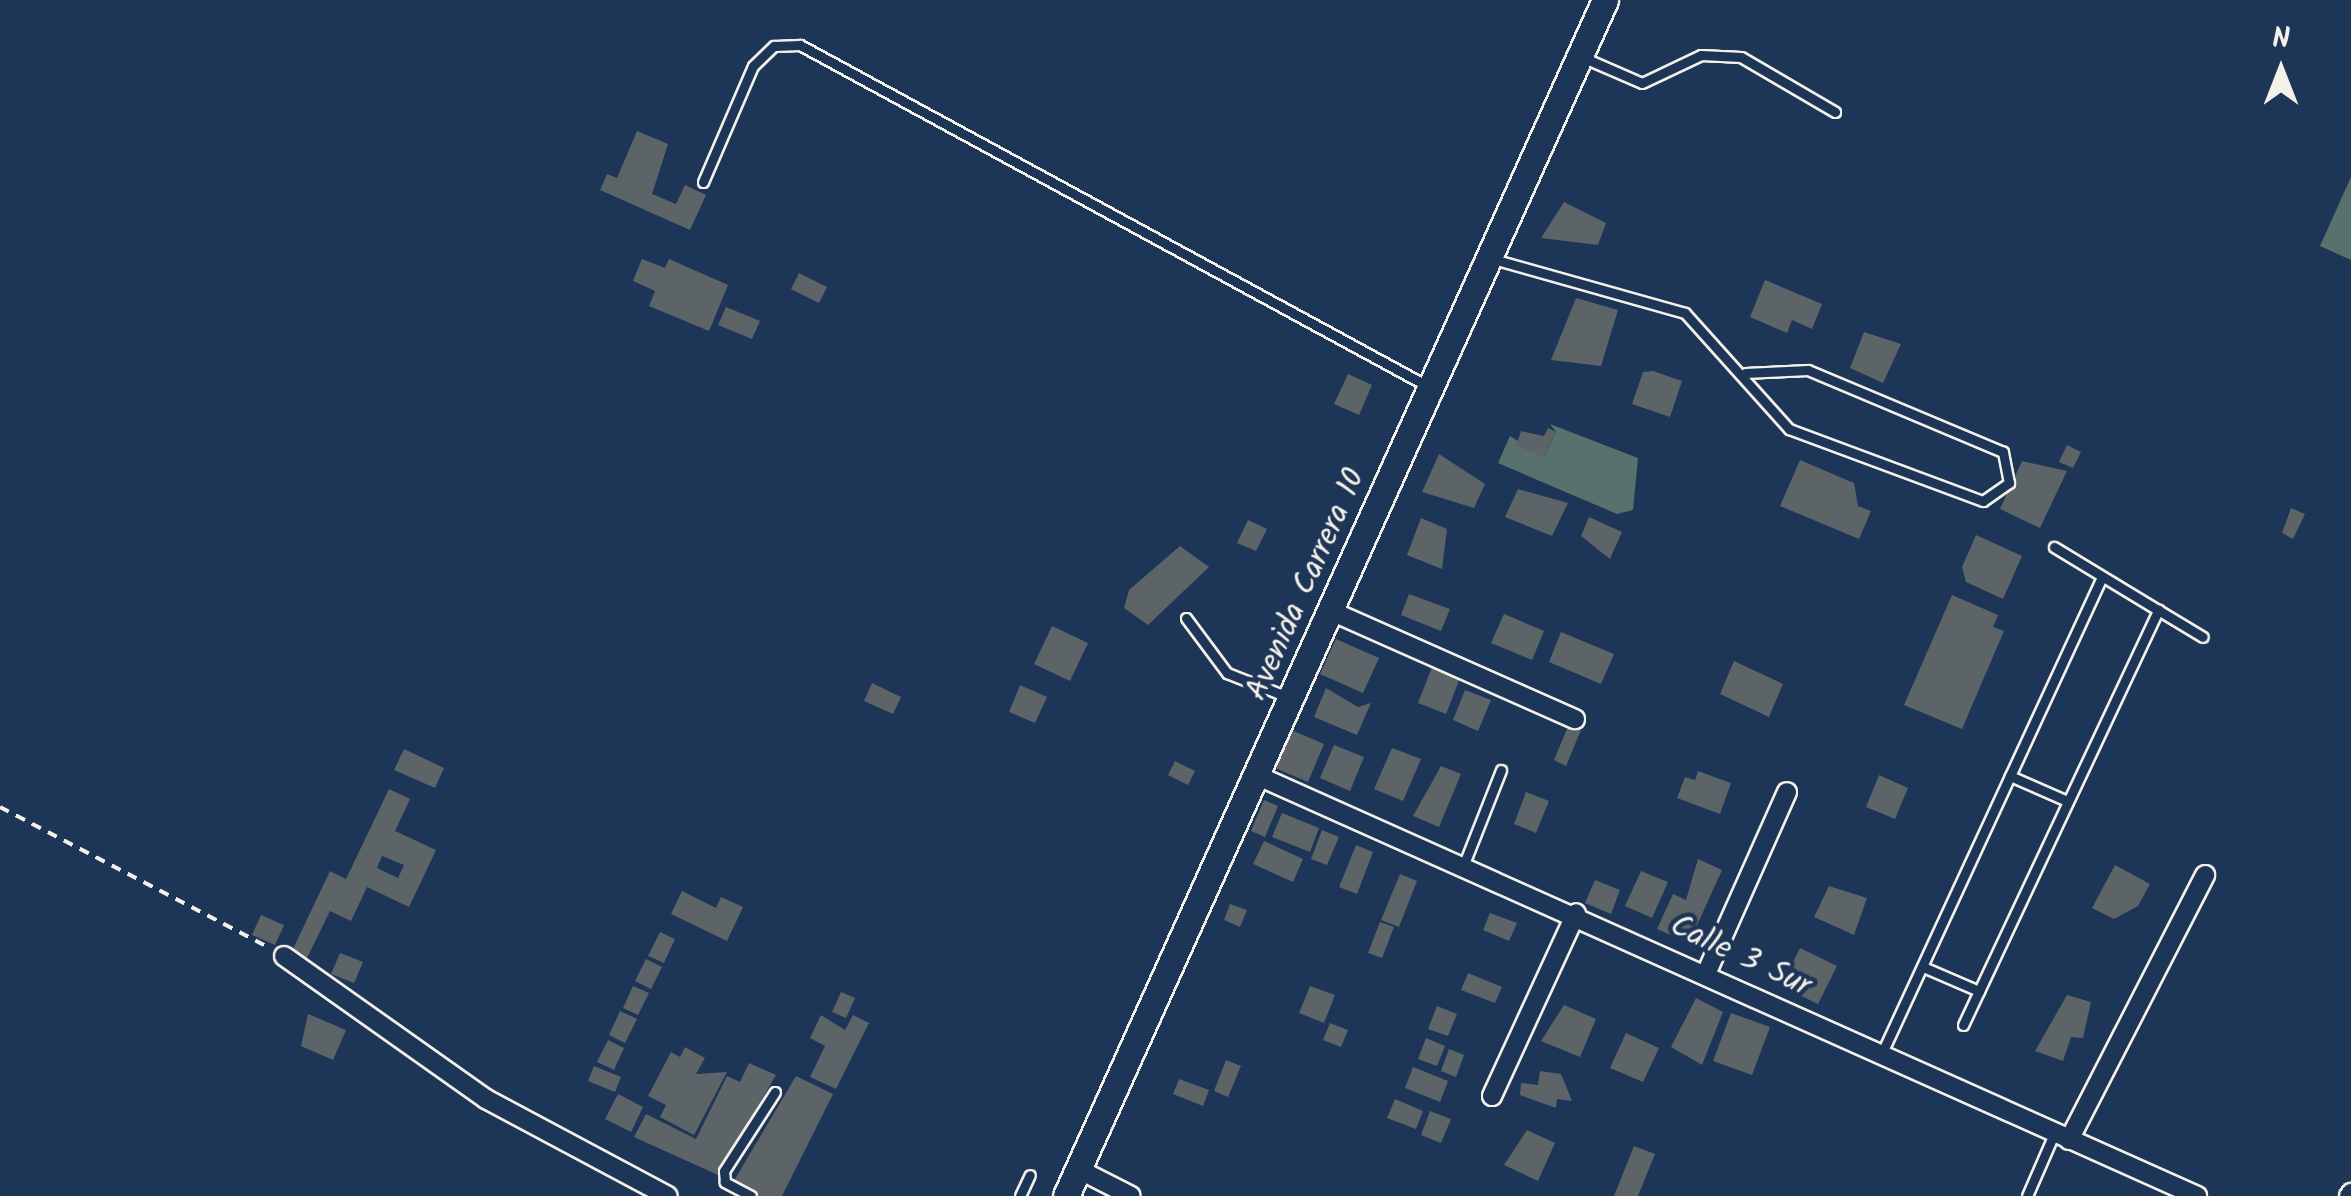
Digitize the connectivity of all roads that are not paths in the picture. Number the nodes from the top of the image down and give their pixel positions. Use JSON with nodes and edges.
{"nodes":[{"id":1,"x":1605,"y":0,"type":"edge"},
{"id":2,"x":1582,"y":57,"type":"junction"},
{"id":3,"x":1835,"y":112,"type":"dead end"},
{"id":4,"x":704,"y":182,"type":"dead end"},
{"id":5,"x":1491,"y":258,"type":"junction"},
{"id":6,"x":1745,"y":373,"type":"junction"},
{"id":7,"x":1432,"y":388,"type":"junction"},
{"id":8,"x":2054,"y":547,"type":"dead end"},
{"id":9,"x":2102,"y":577,"type":"junction"},
{"id":10,"x":2158,"y":610,"type":"junction"},
{"id":11,"x":1331,"y":612,"type":"junction"},
{"id":12,"x":1186,"y":618,"type":"dead end"},
{"id":13,"x":2203,"y":637,"type":"dead end"},
{"id":14,"x":1291,"y":699,"type":"junction"},
{"id":15,"x":1575,"y":719,"type":"dead end"},
{"id":16,"x":1501,"y":770,"type":"dead end"},
{"id":17,"x":1256,"y":776,"type":"junction"},
{"id":18,"x":2010,"y":776,"type":"junction"},
{"id":19,"x":1787,"y":792,"type":"dead end"},
{"id":20,"x":2067,"y":801,"type":"junction"},
{"id":21,"x":1464,"y":864,"type":"junction"},
{"id":22,"x":2205,"y":875,"type":"dead end"},
{"id":23,"x":1576,"y":913,"type":"junction"},
{"id":24,"x":284,"y":956,"type":"road end"},
{"id":25,"x":1923,"y":967,"type":"junction"},
{"id":26,"x":1706,"y":974,"type":"junction"},
{"id":27,"x":1979,"y":991,"type":"junction"},
{"id":28,"x":1963,"y":1025,"type":"dead end"},
{"id":29,"x":1881,"y":1055,"type":"junction"},
{"id":30,"x":775,"y":1092,"type":"dead end"},
{"id":31,"x":1492,"y":1096,"type":"dead end"},
{"id":32,"x":2062,"y":1137,"type":"junction"},
{"id":33,"x":1078,"y":1169,"type":"junction"},
{"id":34,"x":1030,"y":1174,"type":"dead end"},
{"id":35,"x":668,"y":1196,"type":"edge"},
{"id":36,"x":751,"y":1196,"type":"edge"},
{"id":37,"x":1020,"y":1196,"type":"edge"},
{"id":38,"x":1066,"y":1196,"type":"edge"},
{"id":39,"x":1131,"y":1196,"type":"edge"},
{"id":40,"x":2027,"y":1196,"type":"edge"},
{"id":41,"x":2197,"y":1196,"type":"edge"}],
"edges":[{"from":1,"to":2,"type":"street","name":"Avenida Carrera 10"},
{"from":2,"to":3,"type":"lane"},
{"from":2,"to":5,"type":"street","name":"Avenida Carrera 10"},
{"from":4,"to":7,"type":"lane"},
{"from":5,"to":6,"type":"lane"},
{"from":5,"to":7,"type":"street","name":"Avenida Carrera 10"},
{"from":6,"to":6,"type":"lane"},
{"from":7,"to":11,"type":"street","name":"Avenida Carrera 10"},
{"from":8,"to":9,"type":"lane"},
{"from":9,"to":10,"type":"lane"},
{"from":9,"to":18,"type":"lane"},
{"from":10,"to":13,"type":"lane"},
{"from":10,"to":20,"type":"lane"},
{"from":11,"to":14,"type":"street","name":"Avenida Carrera 10"},
{"from":11,"to":15,"type":"street"},
{"from":12,"to":14,"type":"lane"},
{"from":14,"to":17,"type":"street","name":"Avenida Carrera 10"},
{"from":16,"to":21,"type":"lane"},
{"from":17,"to":21,"type":"street","name":"Calle 3 Sur"},
{"from":17,"to":33,"type":"street","name":"Avenida Carrera 10"},
{"from":18,"to":20,"type":"lane"},
{"from":18,"to":25,"type":"lane"},
{"from":19,"to":26,"type":"street"},
{"from":20,"to":27,"type":"lane"},
{"from":21,"to":23,"type":"street","name":"Calle 3 Sur"},
{"from":22,"to":32,"type":"street"},
{"from":23,"to":26,"type":"street","name":"Calle 3 Sur"},
{"from":23,"to":31,"type":"street"},
{"from":24,"to":35,"type":"street"},
{"from":25,"to":27,"type":"lane"},
{"from":25,"to":29,"type":"lane"},
{"from":26,"to":29,"type":"street","name":"Calle 3 Sur"},
{"from":27,"to":28,"type":"lane"},
{"from":29,"to":32,"type":"street","name":"Calle 3 Sur"},
{"from":30,"to":36,"type":"lane"},
{"from":32,"to":40,"type":"lane"},
{"from":32,"to":41,"type":"street","name":"Calle 3 Sur"},
{"from":33,"to":38,"type":"street","name":"Avenida Carrera 10"},
{"from":33,"to":39,"type":"street"},
{"from":34,"to":37,"type":"lane"}]}
